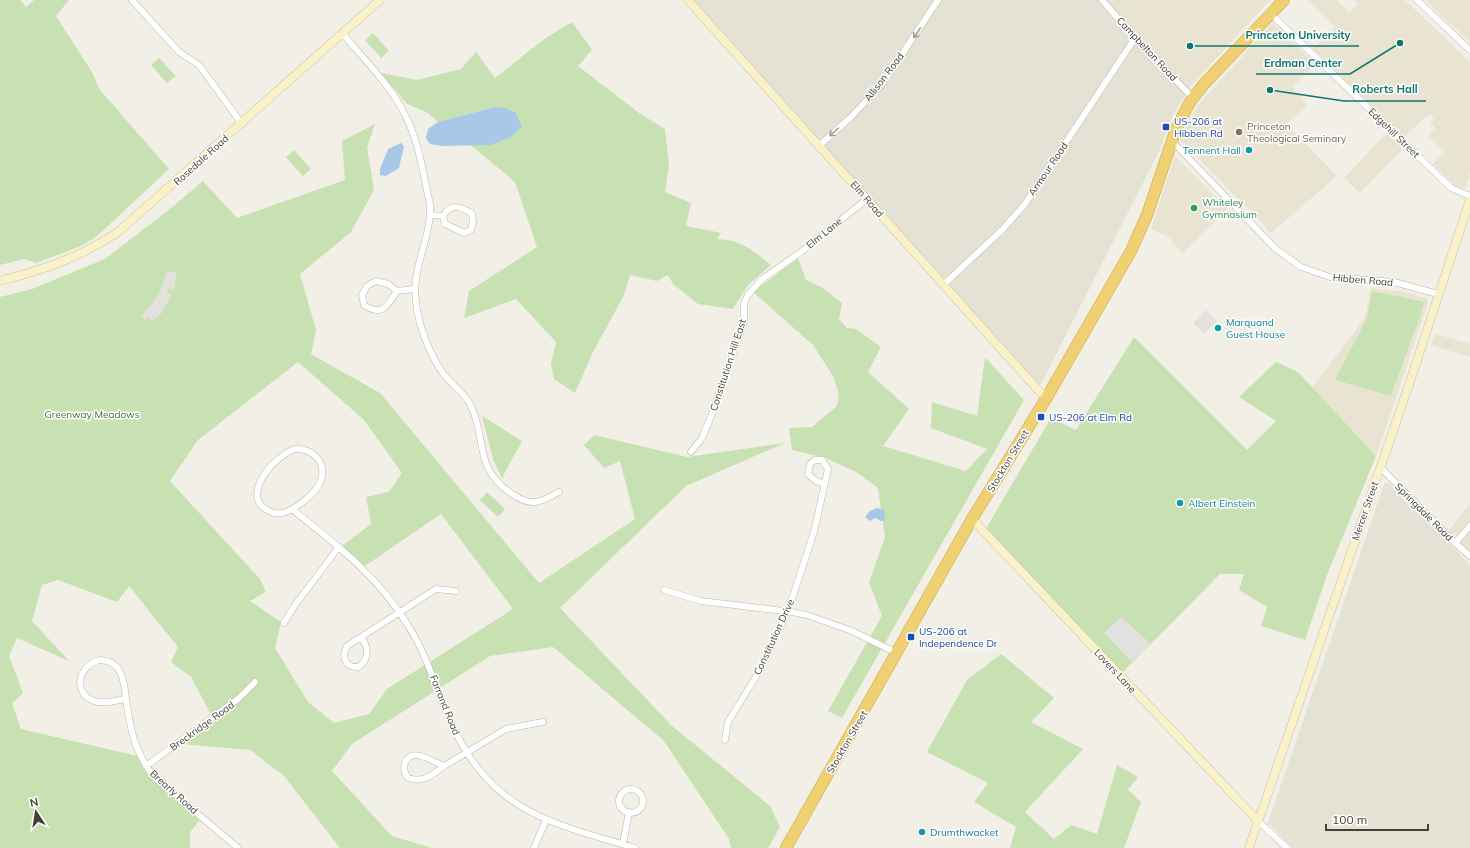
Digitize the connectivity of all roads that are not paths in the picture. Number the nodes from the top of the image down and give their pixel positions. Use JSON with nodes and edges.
{"nodes":[{"id":1,"x":132,"y":0,"type":"edge"},
{"id":2,"x":380,"y":0,"type":"edge"},
{"id":3,"x":688,"y":0,"type":"edge"},
{"id":4,"x":938,"y":0,"type":"edge"},
{"id":5,"x":1102,"y":0,"type":"edge"},
{"id":6,"x":1284,"y":0,"type":"edge"},
{"id":7,"x":1417,"y":0,"type":"edge"},
{"id":8,"x":1270,"y":14,"type":"junction"},
{"id":9,"x":342,"y":33,"type":"junction"},
{"id":10,"x":1135,"y":38,"type":"junction"},
{"id":11,"x":1470,"y":50,"type":"edge"},
{"id":12,"x":1193,"y":98,"type":"junction"},
{"id":13,"x":242,"y":124,"type":"junction"},
{"id":14,"x":1172,"y":141,"type":"junction"},
{"id":15,"x":820,"y":145,"type":"junction"},
{"id":16,"x":1470,"y":196,"type":"edge"},
{"id":17,"x":867,"y":199,"type":"junction"},
{"id":18,"x":1470,"y":200,"type":"edge"},
{"id":19,"x":430,"y":215,"type":"junction"},
{"id":20,"x":443,"y":216,"type":"junction"},
{"id":21,"x":781,"y":266,"type":"joint"},
{"id":22,"x":0,"y":281,"type":"edge"},
{"id":23,"x":943,"y":285,"type":"junction"},
{"id":24,"x":414,"y":289,"type":"junction"},
{"id":25,"x":397,"y":291,"type":"junction"},
{"id":26,"x":1438,"y":294,"type":"junction"},
{"id":27,"x":1047,"y":397,"type":"junction"},
{"id":28,"x":691,"y":452,"type":"dead end"},
{"id":29,"x":1380,"y":468,"type":"junction"},
{"id":30,"x":825,"y":484,"type":"dead end"},
{"id":31,"x":559,"y":492,"type":"dead end"},
{"id":32,"x":293,"y":510,"type":"junction"},
{"id":33,"x":972,"y":519,"type":"junction"},
{"id":34,"x":1470,"y":526,"type":"edge"},
{"id":35,"x":1455,"y":543,"type":"junction"},
{"id":36,"x":339,"y":547,"type":"junction"},
{"id":37,"x":1470,"y":556,"type":"edge"},
{"id":38,"x":664,"y":590,"type":"dead end"},
{"id":39,"x":456,"y":591,"type":"dead end"},
{"id":40,"x":788,"y":611,"type":"junction"},
{"id":41,"x":400,"y":612,"type":"junction"},
{"id":42,"x":284,"y":623,"type":"dead end"},
{"id":43,"x":362,"y":638,"type":"junction"},
{"id":44,"x":897,"y":653,"type":"junction"},
{"id":45,"x":255,"y":682,"type":"dead end"},
{"id":46,"x":126,"y":699,"type":"junction"},
{"id":47,"x":543,"y":722,"type":"dead end"},
{"id":48,"x":725,"y":740,"type":"dead end"},
{"id":49,"x":467,"y":753,"type":"junction"},
{"id":50,"x":146,"y":766,"type":"junction"},
{"id":51,"x":444,"y":766,"type":"junction"},
{"id":52,"x":629,"y":812,"type":"junction"},
{"id":53,"x":546,"y":820,"type":"junction"},
{"id":54,"x":1258,"y":821,"type":"junction"},
{"id":55,"x":623,"y":844,"type":"junction"},
{"id":56,"x":238,"y":848,"type":"edge"},
{"id":57,"x":534,"y":848,"type":"edge"},
{"id":58,"x":636,"y":848,"type":"edge"},
{"id":59,"x":786,"y":848,"type":"edge"},
{"id":60,"x":1249,"y":848,"type":"edge"},
{"id":61,"x":1287,"y":848,"type":"edge"}],
"edges":[{"from":1,"to":13,"type":"street"},
{"from":2,"to":9,"type":"street","name":"Rosedale Road"},
{"from":3,"to":15,"type":"street","name":"Elm Road"},
{"from":4,"to":15,"type":"street","name":"Allison Road","one_way":true},
{"from":5,"to":10,"type":"street","name":"Campbelton Road"},
{"from":6,"to":8,"type":"highway","name":"Stockton Street"},
{"from":7,"to":11,"type":"street"},
{"from":8,"to":12,"type":"highway","name":"Stockton Street"},
{"from":8,"to":16,"type":"street","name":"Edgehill Street"},
{"from":9,"to":13,"type":"street","name":"Rosedale Road"},
{"from":9,"to":19,"type":"street"},
{"from":10,"to":12,"type":"street","name":"Campbelton Road"},
{"from":10,"to":23,"type":"street","name":"Armour Road"},
{"from":12,"to":14,"type":"highway","name":"Stockton Street"},
{"from":13,"to":22,"type":"street","name":"Rosedale Road"},
{"from":14,"to":26,"type":"street","name":"Hibben Road"},
{"from":14,"to":27,"type":"highway","name":"Stockton Street"},
{"from":15,"to":17,"type":"street","name":"Elm Road"},
{"from":17,"to":21,"type":"street","name":"Elm Lane"},
{"from":17,"to":23,"type":"street","name":"Elm Road"},
{"from":18,"to":26,"type":"street","name":"Mercer Street"},
{"from":19,"to":20,"type":"street"},
{"from":19,"to":24,"type":"street"},
{"from":20,"to":20,"type":"street"},
{"from":21,"to":28,"type":"street","name":"Constitution Hill East"},
{"from":23,"to":27,"type":"street","name":"Elm Road"},
{"from":24,"to":25,"type":"street"},
{"from":24,"to":31,"type":"street"},
{"from":25,"to":25,"type":"street"},
{"from":26,"to":29,"type":"street","name":"Mercer Street"},
{"from":27,"to":33,"type":"highway","name":"Stockton Street"},
{"from":29,"to":35,"type":"street","name":"Springdale Road"},
{"from":29,"to":54,"type":"street","name":"Mercer Street"},
{"from":30,"to":40,"type":"street","name":"Constitution Drive"},
{"from":32,"to":32,"type":"street"},
{"from":32,"to":36,"type":"street","name":"Farrand Road"},
{"from":33,"to":44,"type":"highway","name":"Stockton Street"},
{"from":33,"to":54,"type":"street","name":"Lovers Lane"},
{"from":34,"to":35,"type":"street"},
{"from":35,"to":37,"type":"street","name":"Springdale Road"},
{"from":36,"to":41,"type":"street","name":"Farrand Road"},
{"from":36,"to":42,"type":"street"},
{"from":38,"to":40,"type":"street"},
{"from":39,"to":41,"type":"street"},
{"from":40,"to":44,"type":"street"},
{"from":40,"to":48,"type":"street","name":"Constitution Drive"},
{"from":41,"to":43,"type":"street"},
{"from":41,"to":49,"type":"street","name":"Farrand Road"},
{"from":43,"to":43,"type":"street"},
{"from":44,"to":59,"type":"highway","name":"Stockton Street"},
{"from":45,"to":50,"type":"street","name":"Breckridge Road"},
{"from":46,"to":46,"type":"street","name":"Brearly Road"},
{"from":46,"to":50,"type":"street","name":"Brearly Road"},
{"from":47,"to":49,"type":"street"},
{"from":49,"to":51,"type":"street"},
{"from":49,"to":53,"type":"street","name":"Farrand Road"},
{"from":50,"to":56,"type":"street","name":"Brearly Road"},
{"from":51,"to":51,"type":"street"},
{"from":52,"to":52,"type":"street"},
{"from":52,"to":55,"type":"street"},
{"from":53,"to":55,"type":"street","name":"Farrand Road"},
{"from":53,"to":57,"type":"street"},
{"from":54,"to":60,"type":"street","name":"Mercer Street"},
{"from":54,"to":61,"type":"street"},
{"from":55,"to":58,"type":"street","name":"Farrand Road"}]}
